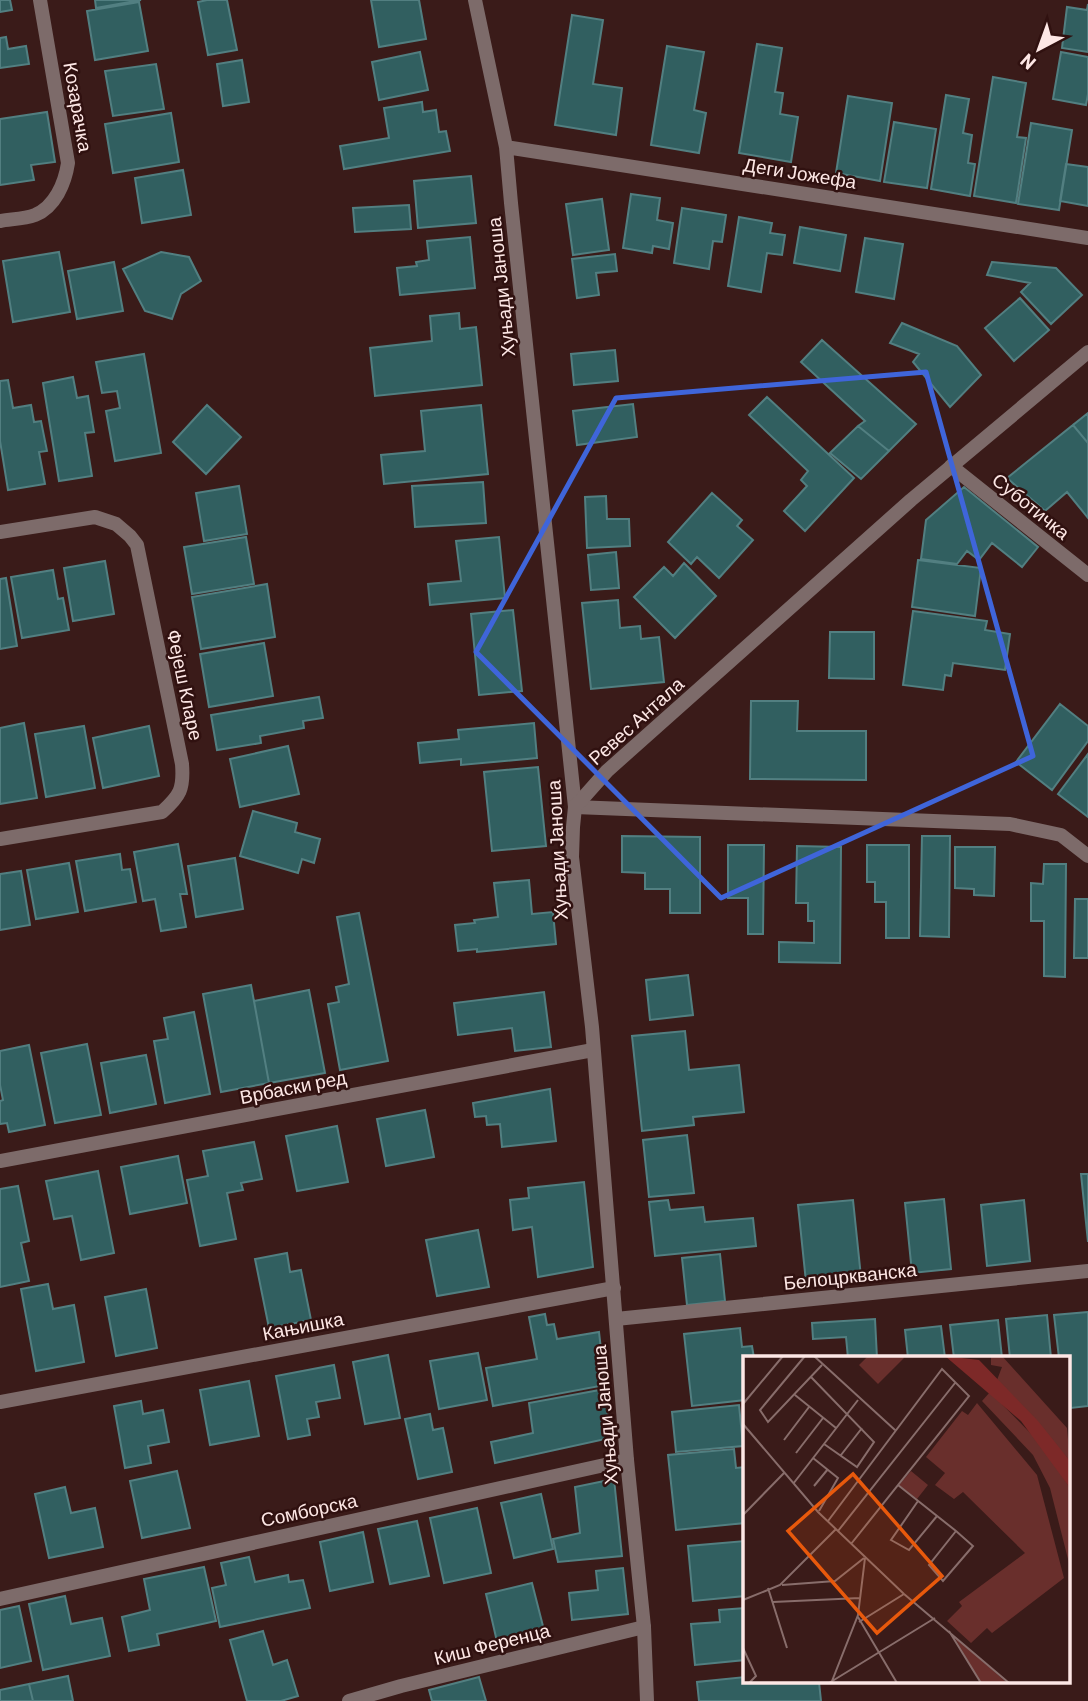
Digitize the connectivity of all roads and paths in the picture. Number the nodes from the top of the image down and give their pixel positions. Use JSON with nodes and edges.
{"nodes":[{"id":1,"x":40,"y":0,"type":"edge"},
{"id":2,"x":475,"y":0,"type":"edge"},
{"id":3,"x":506,"y":147,"type":"junction"},
{"id":4,"x":0,"y":221,"type":"edge"},
{"id":5,"x":1088,"y":238,"type":"edge"},
{"id":6,"x":1088,"y":352,"type":"edge"},
{"id":7,"x":951,"y":466,"type":"junction"},
{"id":8,"x":0,"y":532,"type":"edge"},
{"id":9,"x":1088,"y":575,"type":"edge"},
{"id":10,"x":575,"y":807,"type":"junction"},
{"id":11,"x":0,"y":839,"type":"edge"},
{"id":12,"x":1088,"y":856,"type":"edge"},
{"id":13,"x":593,"y":1050,"type":"junction"},
{"id":14,"x":0,"y":1161,"type":"edge"},
{"id":15,"x":1088,"y":1271,"type":"edge"},
{"id":16,"x":614,"y":1288,"type":"junction"},
{"id":17,"x":617,"y":1319,"type":"junction"},
{"id":18,"x":0,"y":1402,"type":"edge"},
{"id":19,"x":627,"y":1460,"type":"junction"},
{"id":20,"x":0,"y":1599,"type":"edge"},
{"id":21,"x":644,"y":1627,"type":"junction"},
{"id":22,"x":349,"y":1701,"type":"edge"},
{"id":23,"x":647,"y":1701,"type":"edge"}],
"edges":[{"from":1,"to":4,"type":"street","name":"Козарачка"},
{"from":2,"to":3,"type":"street","name":"Хуњади Јаноша"},
{"from":3,"to":5,"type":"street","name":"Деги Јожефа"},
{"from":3,"to":10,"type":"street","name":"Хуњади Јаноша"},
{"from":6,"to":7,"type":"street","name":"Ревес Антала"},
{"from":7,"to":9,"type":"street","name":"Суботичка"},
{"from":7,"to":10,"type":"street","name":"Ревес Антала"},
{"from":8,"to":11,"type":"street","name":"Фејеш Кларе"},
{"from":10,"to":12,"type":"street"},
{"from":10,"to":13,"type":"street","name":"Хуњади Јаноша"},
{"from":13,"to":14,"type":"street","name":"Врбаски ред"},
{"from":13,"to":16,"type":"street","name":"Хуњади Јаноша"},
{"from":15,"to":17,"type":"street","name":"Белоцркванска"},
{"from":16,"to":17,"type":"street","name":"Хуњади Јаноша"},
{"from":16,"to":18,"type":"street","name":"Кањишка"},
{"from":17,"to":19,"type":"street","name":"Хуњади Јаноша"},
{"from":19,"to":20,"type":"street","name":"Сомборска"},
{"from":19,"to":21,"type":"street","name":"Хуњади Јаноша"},
{"from":21,"to":22,"type":"street","name":"Киш Ференца"},
{"from":21,"to":23,"type":"street","name":"Хуњади Јаноша"}]}
